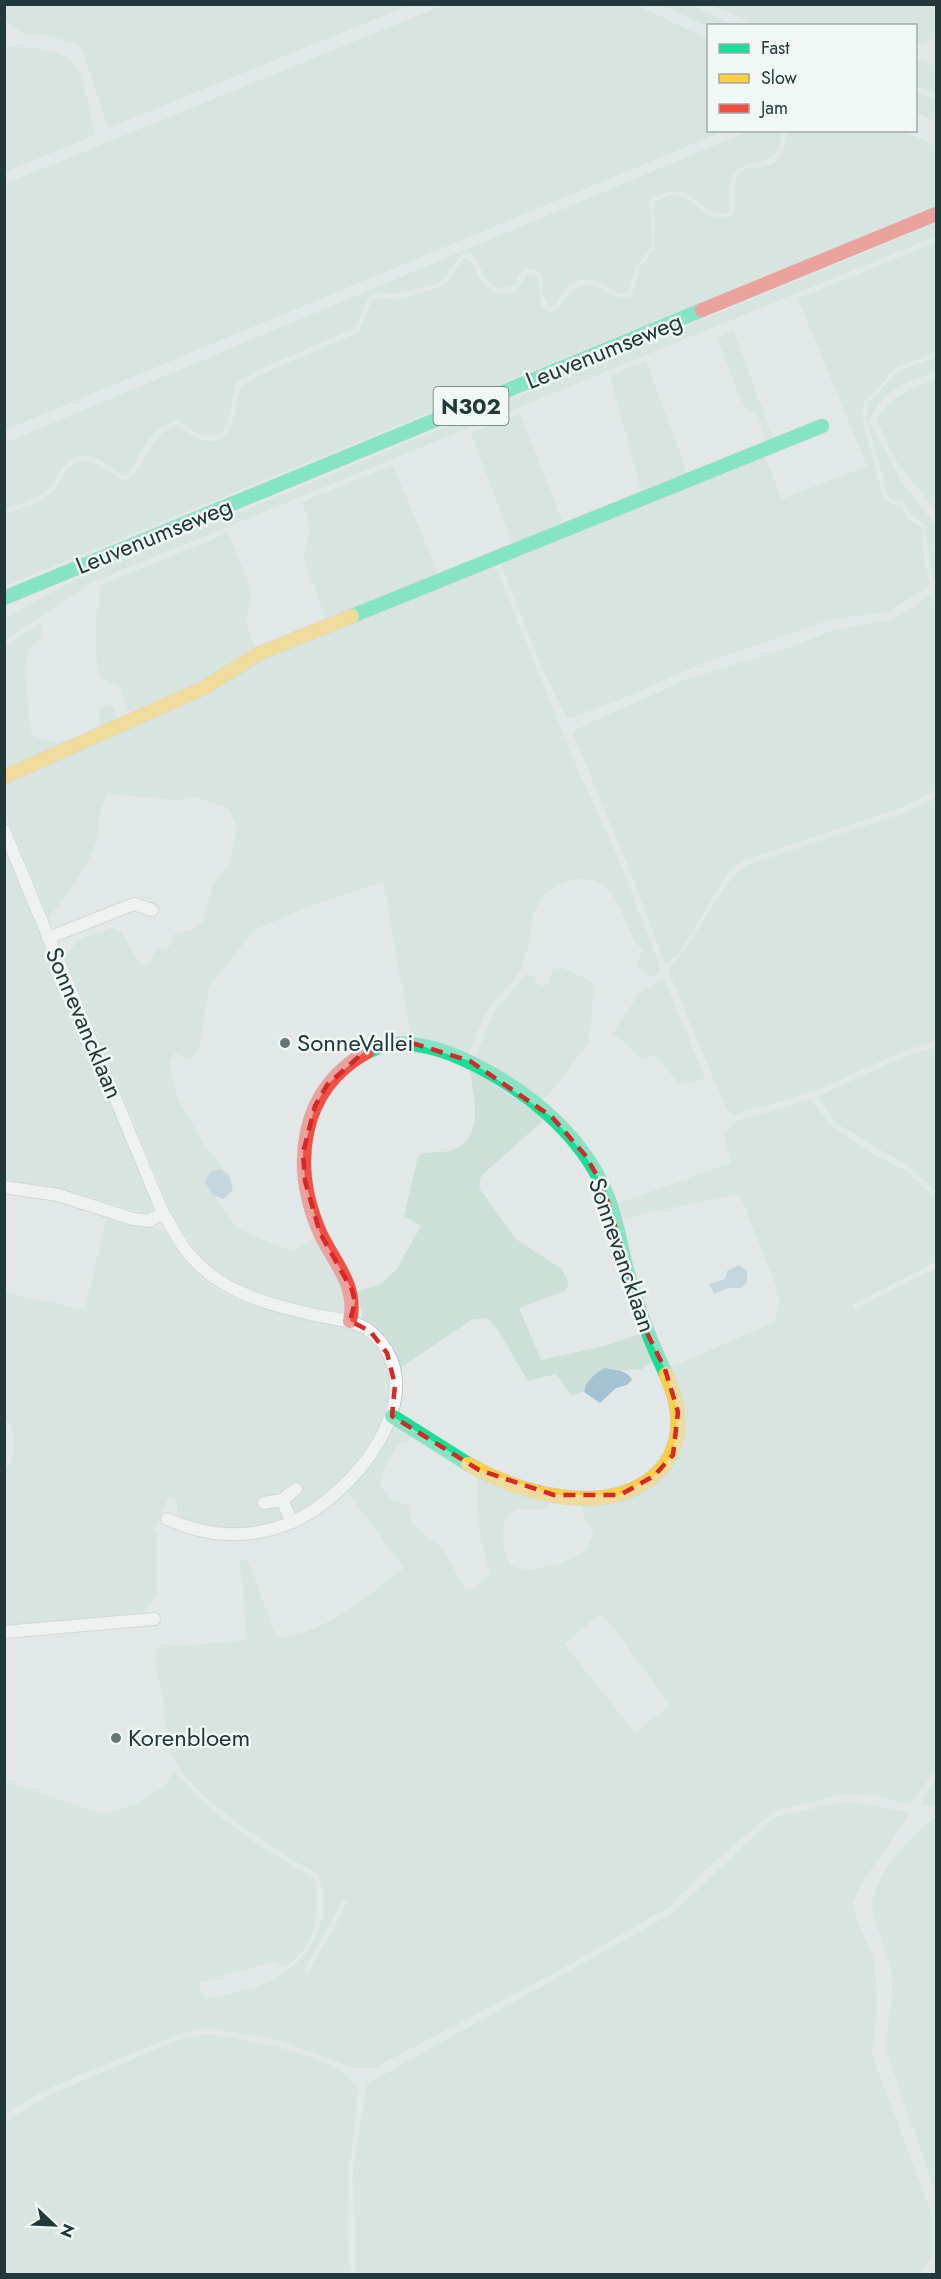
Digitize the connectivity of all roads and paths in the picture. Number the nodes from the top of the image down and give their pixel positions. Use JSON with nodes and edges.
{"nodes":[{"id":1,"x":936,"y":214,"type":"edge"},
{"id":2,"x":822,"y":426,"type":"dead end"},
{"id":3,"x":4,"y":598,"type":"edge"},
{"id":4,"x":4,"y":777,"type":"edge"},
{"id":5,"x":5,"y":831,"type":"edge"},
{"id":6,"x":152,"y":910,"type":"dead end"},
{"id":7,"x":48,"y":938,"type":"junction"},
{"id":8,"x":4,"y":1187,"type":"edge"},
{"id":9,"x":163,"y":1213,"type":"junction"},
{"id":10,"x":350,"y":1321,"type":"junction"},
{"id":11,"x":392,"y":1416,"type":"junction"},
{"id":12,"x":296,"y":1489,"type":"dead end"},
{"id":13,"x":282,"y":1500,"type":"junction"},
{"id":14,"x":264,"y":1503,"type":"dead end"},
{"id":15,"x":167,"y":1519,"type":"dead end"},
{"id":16,"x":292,"y":1522,"type":"junction"},
{"id":17,"x":154,"y":1619,"type":"dead end"},
{"id":18,"x":4,"y":1632,"type":"edge"}],
"edges":[{"from":1,"to":3,"type":"street","name":"Leuvenumseweg","number":"N302"},
{"from":2,"to":4,"type":"street"},
{"from":5,"to":7,"type":"street","name":"Sonnevancklaan"},
{"from":6,"to":7,"type":"street"},
{"from":7,"to":9,"type":"street","name":"Sonnevancklaan"},
{"from":8,"to":9,"type":"street"},
{"from":9,"to":10,"type":"street","name":"Sonnevancklaan"},
{"from":10,"to":11,"type":"street","name":"Sonnevancklaan"},
{"from":10,"to":11,"type":"street","name":"Sonnevancklaan"},
{"from":11,"to":16,"type":"street","name":"Sonnevancklaan"},
{"from":12,"to":13,"type":"street"},
{"from":13,"to":14,"type":"street"},
{"from":13,"to":16,"type":"street"},
{"from":15,"to":16,"type":"street","name":"Sonnevancklaan"},
{"from":17,"to":18,"type":"street"}]}
